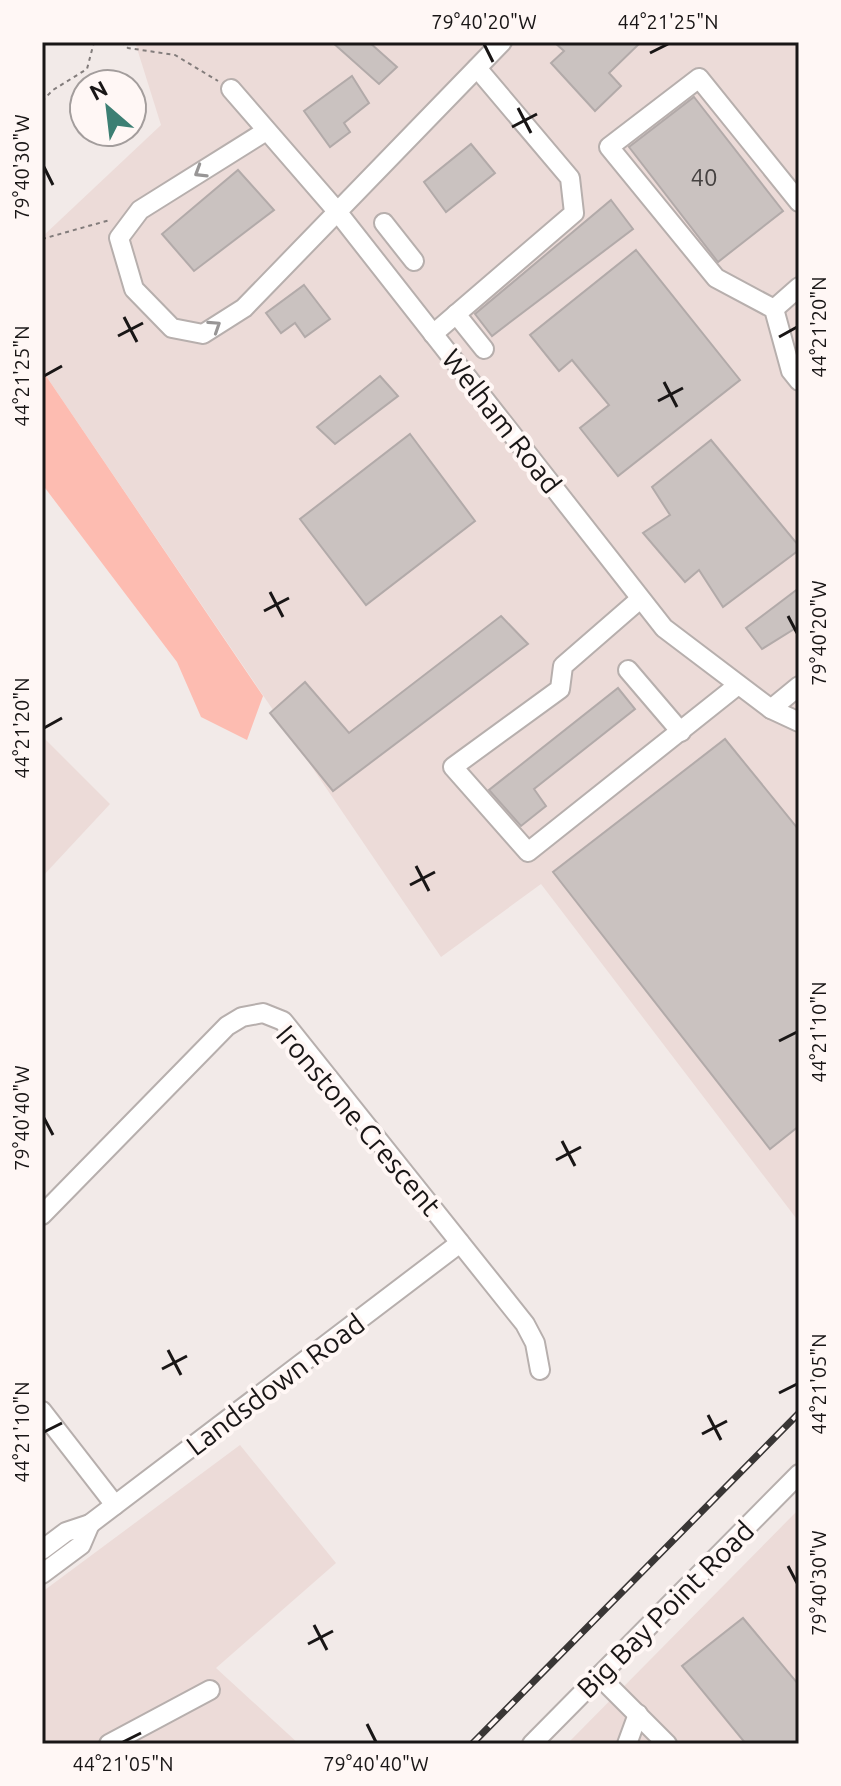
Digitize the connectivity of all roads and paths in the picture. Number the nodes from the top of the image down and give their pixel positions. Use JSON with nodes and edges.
{"nodes":[{"id":1,"x":94,"y":42,"type":"edge"},
{"id":2,"x":121,"y":42,"type":"edge"},
{"id":3,"x":502,"y":42,"type":"edge"},
{"id":4,"x":477,"y":68,"type":"junction"},
{"id":5,"x":231,"y":89,"type":"joint"},
{"id":6,"x":42,"y":101,"type":"edge"},
{"id":7,"x":266,"y":131,"type":"junction"},
{"id":8,"x":799,"y":202,"type":"edge"},
{"id":9,"x":336,"y":210,"type":"junction"},
{"id":10,"x":112,"y":220,"type":"dead end"},
{"id":11,"x":384,"y":223,"type":"dead end"},
{"id":12,"x":396,"y":238,"type":"junction"},
{"id":13,"x":42,"y":239,"type":"edge"},
{"id":14,"x":373,"y":256,"type":"junction"},
{"id":15,"x":414,"y":261,"type":"dead end"},
{"id":16,"x":799,"y":287,"type":"edge"},
{"id":17,"x":774,"y":309,"type":"junction"},
{"id":18,"x":456,"y":314,"type":"junction"},
{"id":19,"x":433,"y":334,"type":"junction"},
{"id":20,"x":484,"y":349,"type":"dead end"},
{"id":21,"x":796,"y":372,"type":"edge"},
{"id":22,"x":639,"y":600,"type":"junction"},
{"id":23,"x":628,"y":670,"type":"dead end"},
{"id":24,"x":738,"y":685,"type":"junction"},
{"id":25,"x":799,"y":686,"type":"edge"},
{"id":26,"x":771,"y":709,"type":"junction"},
{"id":27,"x":799,"y":722,"type":"edge"},
{"id":28,"x":681,"y":732,"type":"junction"},
{"id":29,"x":42,"y":1215,"type":"edge"},
{"id":30,"x":460,"y":1243,"type":"junction"},
{"id":31,"x":540,"y":1370,"type":"dead end"},
{"id":32,"x":42,"y":1411,"type":"edge"},
{"id":33,"x":799,"y":1474,"type":"edge"},
{"id":34,"x":115,"y":1505,"type":"junction"},
{"id":35,"x":90,"y":1524,"type":"junction"},
{"id":36,"x":42,"y":1550,"type":"edge"},
{"id":37,"x":42,"y":1574,"type":"edge"},
{"id":38,"x":599,"y":1676,"type":"junction"},
{"id":39,"x":210,"y":1690,"type":"dead end"},
{"id":40,"x":638,"y":1714,"type":"junction"},
{"id":41,"x":109,"y":1744,"type":"edge"},
{"id":42,"x":532,"y":1744,"type":"edge"},
{"id":43,"x":627,"y":1744,"type":"edge"},
{"id":44,"x":667,"y":1744,"type":"edge"}],
"edges":[{"from":1,"to":6,"type":"path"},
{"from":2,"to":5,"type":"path"},
{"from":3,"to":4,"type":"street"},
{"from":4,"to":9,"type":"street"},
{"from":4,"to":18,"type":"street"},
{"from":5,"to":7,"type":"street","name":"Welham Road"},
{"from":7,"to":9,"type":"street","name":"Welham Road"},
{"from":7,"to":9,"type":"street","one_way":true},
{"from":8,"to":17,"type":"street"},
{"from":9,"to":14,"type":"street","name":"Welham Road"},
{"from":10,"to":13,"type":"path"},
{"from":11,"to":12,"type":"street"},
{"from":12,"to":14,"type":"street"},
{"from":12,"to":15,"type":"street"},
{"from":14,"to":19,"type":"street","name":"Welham Road"},
{"from":16,"to":17,"type":"street"},
{"from":17,"to":21,"type":"street"},
{"from":18,"to":19,"type":"street"},
{"from":18,"to":20,"type":"street"},
{"from":19,"to":22,"type":"street","name":"Welham Road"},
{"from":22,"to":24,"type":"street","name":"Welham Road"},
{"from":22,"to":28,"type":"street"},
{"from":23,"to":28,"type":"street"},
{"from":24,"to":26,"type":"street","name":"Welham Road"},
{"from":24,"to":28,"type":"street"},
{"from":25,"to":26,"type":"street"},
{"from":26,"to":27,"type":"street","name":"Welham Road"},
{"from":29,"to":30,"type":"street","name":"Ironstone Crescent"},
{"from":30,"to":31,"type":"street","name":"Ironstone Crescent"},
{"from":30,"to":34,"type":"street","name":"Landsdown Road"},
{"from":32,"to":34,"type":"street"},
{"from":33,"to":38,"type":"street","name":"Big Bay Point Road"},
{"from":34,"to":35,"type":"street","name":"Landsdown Road"},
{"from":35,"to":36,"type":"street","name":"Landsdown Road"},
{"from":35,"to":37,"type":"street","name":"Landsdown Road"},
{"from":38,"to":40,"type":"street"},
{"from":38,"to":42,"type":"street","name":"Big Bay Point Road"},
{"from":39,"to":41,"type":"street"},
{"from":40,"to":43,"type":"street"},
{"from":40,"to":44,"type":"street"}]}
